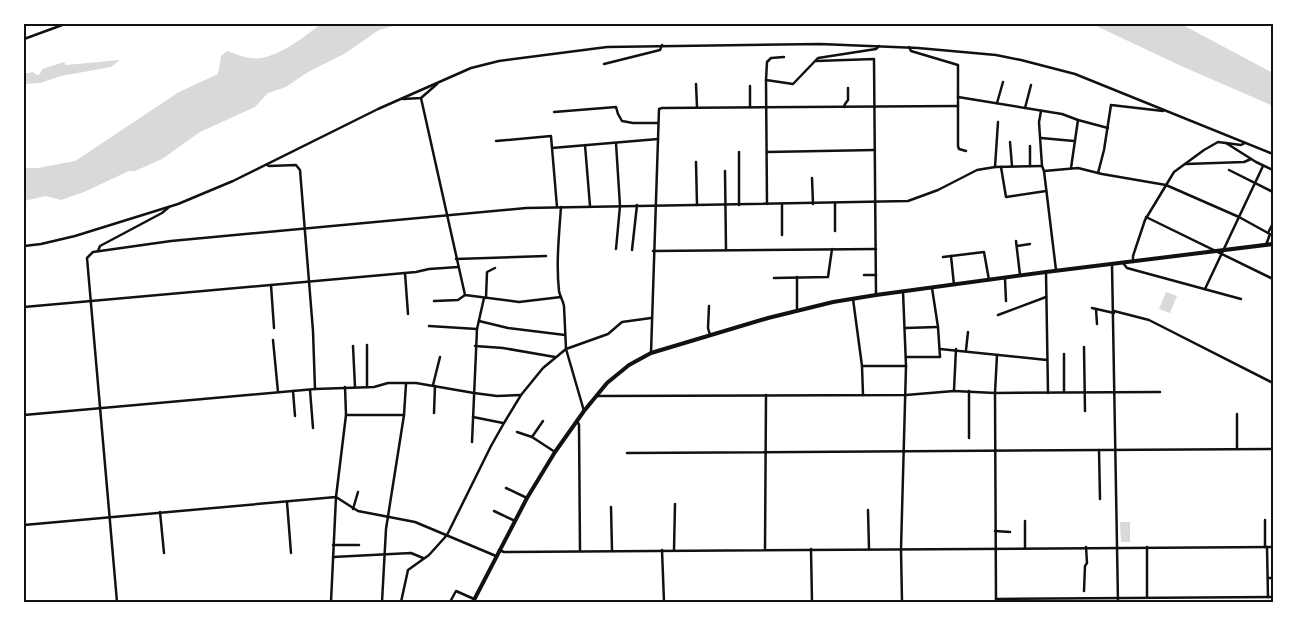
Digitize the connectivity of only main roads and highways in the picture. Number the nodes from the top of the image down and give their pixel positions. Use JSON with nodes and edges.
{"nodes":[{"id":1,"x":1273,"y":244,"type":"edge"},
{"id":2,"x":473,"y":601,"type":"edge"}],
"edges":[{"from":1,"to":2,"type":"main road"}]}
